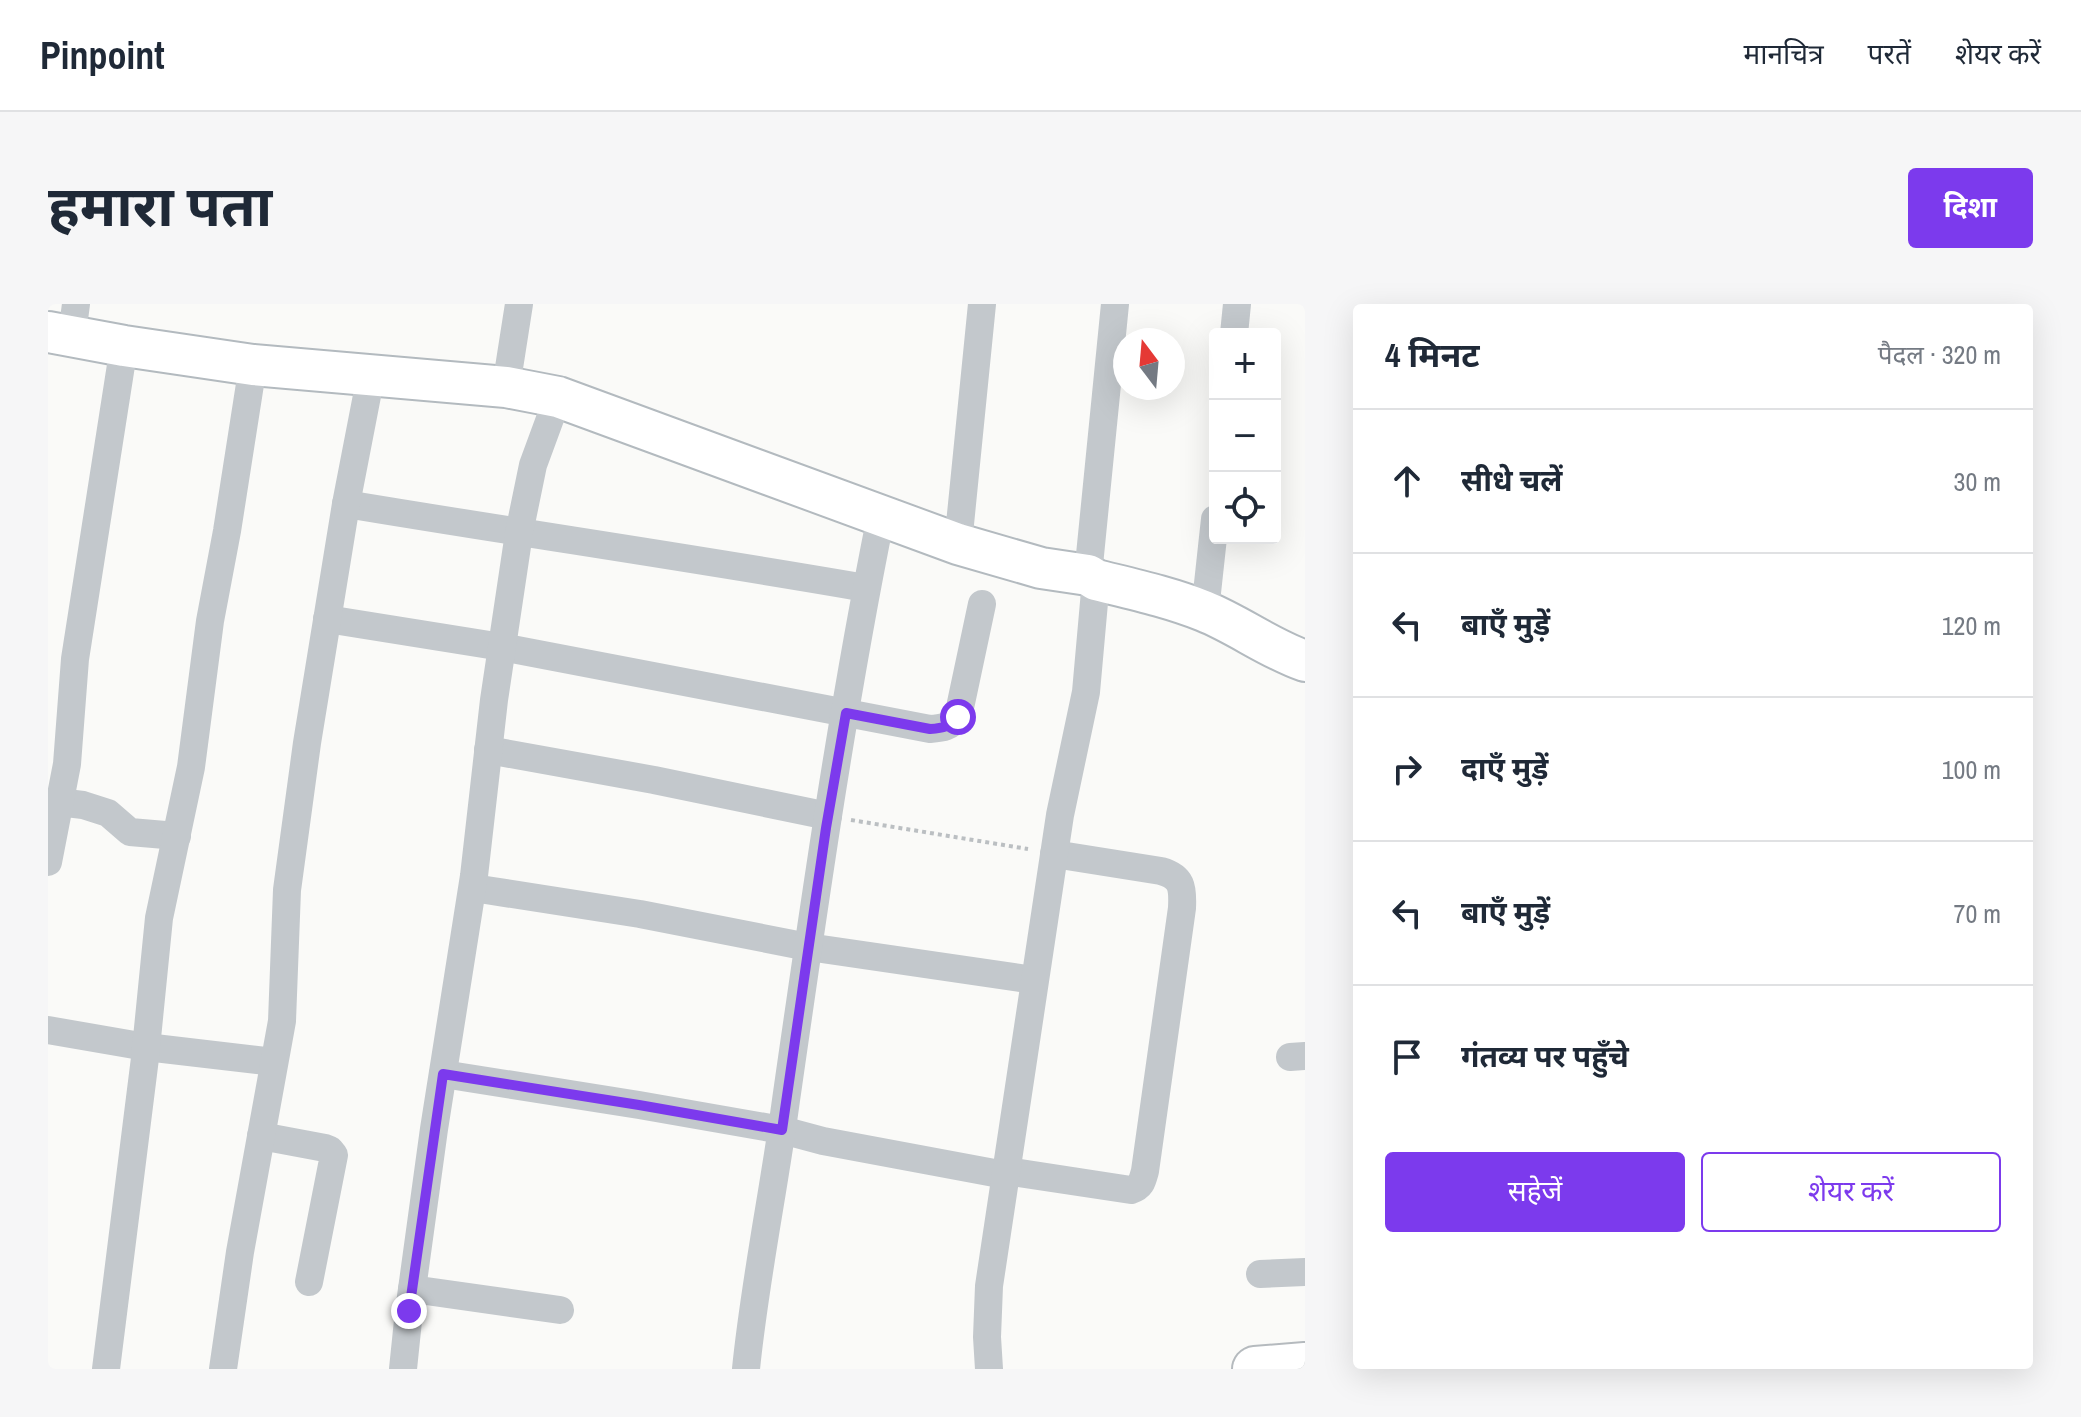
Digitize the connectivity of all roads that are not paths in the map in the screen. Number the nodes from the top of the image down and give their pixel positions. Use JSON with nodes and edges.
{"nodes":[{"id":1,"x":519,"y":304,"type":"edge"},
{"id":2,"x":982,"y":304,"type":"edge"},
{"id":3,"x":1115,"y":304,"type":"edge"},
{"id":4,"x":1237,"y":304,"type":"edge"},
{"id":5,"x":65,"y":324,"type":"edge"},
{"id":6,"x":1235,"y":328,"type":"edge"},
{"id":7,"x":124,"y":346,"type":"junction"},
{"id":8,"x":253,"y":365,"type":"junction"},
{"id":9,"x":371,"y":375,"type":"junction"},
{"id":10,"x":506,"y":387,"type":"junction"},
{"id":11,"x":558,"y":397,"type":"junction"},
{"id":12,"x":346,"y":504,"type":"junction"},
{"id":13,"x":881,"y":516,"type":"junction"},
{"id":14,"x":519,"y":533,"type":"junction"},
{"id":15,"x":958,"y":544,"type":"junction"},
{"id":16,"x":1212,"y":544,"type":"edge"},
{"id":17,"x":1092,"y":578,"type":"junction"},
{"id":18,"x":866,"y":588,"type":"junction"},
{"id":19,"x":982,"y":604,"type":"dead end"},
{"id":20,"x":1205,"y":611,"type":"junction"},
{"id":21,"x":327,"y":619,"type":"junction"},
{"id":22,"x":502,"y":647,"type":"junction"},
{"id":23,"x":1305,"y":661,"type":"edge"},
{"id":24,"x":846,"y":713,"type":"junction"},
{"id":25,"x":488,"y":750,"type":"junction"},
{"id":26,"x":58,"y":802,"type":"junction"},
{"id":27,"x":828,"y":816,"type":"junction"},
{"id":28,"x":177,"y":836,"type":"junction"},
{"id":29,"x":1054,"y":854,"type":"junction"},
{"id":30,"x":48,"y":862,"type":"edge"},
{"id":31,"x":473,"y":888,"type":"junction"},
{"id":32,"x":808,"y":947,"type":"junction"},
{"id":33,"x":1034,"y":980,"type":"junction"},
{"id":34,"x":48,"y":1030,"type":"edge"},
{"id":35,"x":146,"y":1047,"type":"junction"},
{"id":36,"x":274,"y":1062,"type":"junction"},
{"id":37,"x":443,"y":1074,"type":"junction"},
{"id":38,"x":782,"y":1130,"type":"junction"},
{"id":39,"x":261,"y":1136,"type":"junction"},
{"id":40,"x":1006,"y":1173,"type":"junction"},
{"id":41,"x":1305,"y":1272,"type":"edge"},
{"id":42,"x":1260,"y":1274,"type":"dead end"},
{"id":43,"x":309,"y":1282,"type":"dead end"},
{"id":44,"x":412,"y":1289,"type":"junction"},
{"id":45,"x":560,"y":1310,"type":"dead end"},
{"id":46,"x":1305,"y":1365,"type":"edge"},
{"id":47,"x":106,"y":1369,"type":"edge"},
{"id":48,"x":223,"y":1369,"type":"edge"},
{"id":49,"x":403,"y":1369,"type":"edge"},
{"id":50,"x":746,"y":1369,"type":"edge"},
{"id":51,"x":989,"y":1369,"type":"edge"},
{"id":52,"x":1255,"y":1369,"type":"edge"}],
"edges":[{"from":1,"to":10,"type":"street"},
{"from":2,"to":15,"type":"street"},
{"from":3,"to":17,"type":"street"},
{"from":4,"to":6,"type":"street"},
{"from":5,"to":7,"type":"street"},
{"from":7,"to":8,"type":"street"},
{"from":7,"to":26,"type":"street"},
{"from":8,"to":9,"type":"street"},
{"from":8,"to":28,"type":"street"},
{"from":9,"to":10,"type":"street"},
{"from":9,"to":12,"type":"street"},
{"from":10,"to":11,"type":"street"},
{"from":11,"to":13,"type":"street"},
{"from":11,"to":14,"type":"street"},
{"from":12,"to":14,"type":"street"},
{"from":12,"to":21,"type":"street"},
{"from":13,"to":15,"type":"street"},
{"from":13,"to":18,"type":"street"},
{"from":14,"to":18,"type":"street"},
{"from":14,"to":22,"type":"street"},
{"from":15,"to":17,"type":"street"},
{"from":16,"to":20,"type":"street"},
{"from":17,"to":20,"type":"street"},
{"from":17,"to":29,"type":"street"},
{"from":18,"to":24,"type":"street"},
{"from":19,"to":24,"type":"street"},
{"from":20,"to":23,"type":"street"},
{"from":21,"to":22,"type":"street"},
{"from":21,"to":36,"type":"street"},
{"from":22,"to":24,"type":"street"},
{"from":22,"to":25,"type":"street"},
{"from":24,"to":27,"type":"street"},
{"from":25,"to":27,"type":"street"},
{"from":25,"to":31,"type":"street"},
{"from":26,"to":28,"type":"street"},
{"from":26,"to":30,"type":"street"},
{"from":27,"to":32,"type":"street"},
{"from":28,"to":35,"type":"street"},
{"from":29,"to":33,"type":"street"},
{"from":29,"to":40,"type":"street"},
{"from":31,"to":32,"type":"street"},
{"from":31,"to":37,"type":"street"},
{"from":32,"to":33,"type":"street"},
{"from":32,"to":38,"type":"street"},
{"from":33,"to":40,"type":"street"},
{"from":34,"to":35,"type":"street"},
{"from":35,"to":36,"type":"street"},
{"from":35,"to":47,"type":"street"},
{"from":36,"to":39,"type":"street"},
{"from":37,"to":38,"type":"street"},
{"from":37,"to":44,"type":"street"},
{"from":38,"to":40,"type":"street"},
{"from":38,"to":50,"type":"street"},
{"from":39,"to":43,"type":"street"},
{"from":39,"to":48,"type":"street"},
{"from":40,"to":51,"type":"street"},
{"from":41,"to":42,"type":"street"},
{"from":44,"to":45,"type":"street"},
{"from":44,"to":49,"type":"street"},
{"from":46,"to":52,"type":"main road"}]}
